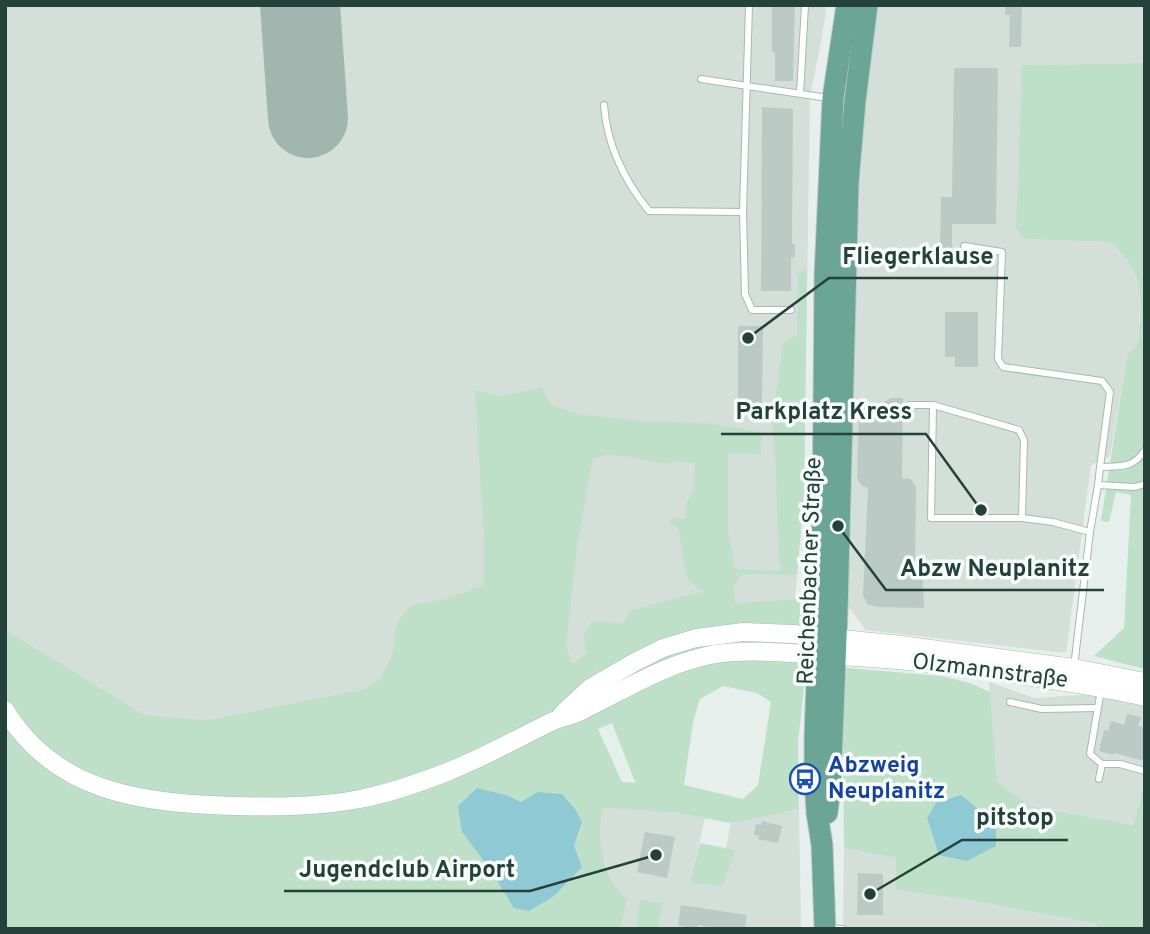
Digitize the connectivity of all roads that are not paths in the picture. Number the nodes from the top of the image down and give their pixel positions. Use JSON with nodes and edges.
{"nodes":[{"id":1,"x":749,"y":5,"type":"edge"},
{"id":2,"x":806,"y":5,"type":"edge"},
{"id":3,"x":847,"y":5,"type":"edge"},
{"id":4,"x":867,"y":5,"type":"edge"},
{"id":5,"x":701,"y":79,"type":"dead end"},
{"id":6,"x":747,"y":85,"type":"junction"},
{"id":7,"x":800,"y":93,"type":"junction"},
{"id":8,"x":844,"y":100,"type":"junction"},
{"id":9,"x":604,"y":106,"type":"dead end"},
{"id":10,"x":743,"y":212,"type":"junction"},
{"id":11,"x":964,"y":246,"type":"dead end"},
{"id":12,"x":791,"y":310,"type":"dead end"},
{"id":13,"x":909,"y":405,"type":"dead end"},
{"id":14,"x":933,"y":405,"type":"junction"},
{"id":15,"x":1145,"y":450,"type":"edge"},
{"id":16,"x":1100,"y":467,"type":"junction"},
{"id":17,"x":1145,"y":484,"type":"edge"},
{"id":18,"x":1098,"y":485,"type":"junction"},
{"id":19,"x":1022,"y":518,"type":"junction"},
{"id":20,"x":1090,"y":532,"type":"junction"},
{"id":21,"x":827,"y":646,"type":"junction"},
{"id":22,"x":1073,"y":675,"type":"junction"},
{"id":23,"x":1145,"y":682,"type":"edge"},
{"id":24,"x":1102,"y":688,"type":"junction"},
{"id":25,"x":1145,"y":697,"type":"edge"},
{"id":26,"x":1010,"y":702,"type":"dead end"},
{"id":27,"x":1097,"y":708,"type":"junction"},
{"id":28,"x":5,"y":710,"type":"edge"},
{"id":29,"x":1102,"y":764,"type":"junction"},
{"id":30,"x":1145,"y":771,"type":"edge"},
{"id":31,"x":1099,"y":779,"type":"dead end"},
{"id":32,"x":831,"y":928,"type":"edge"}],
"edges":[{"from":1,"to":6,"type":"lane"},
{"from":2,"to":7,"type":"lane"},
{"from":3,"to":8,"type":"main road","name":"Reichenbacher Straße"},
{"from":4,"to":8,"type":"main road","name":"Reichenbacher Straße"},
{"from":5,"to":6,"type":"lane"},
{"from":6,"to":7,"type":"lane"},
{"from":6,"to":10,"type":"lane"},
{"from":7,"to":8,"type":"lane"},
{"from":8,"to":21,"type":"main road","name":"Reichenbacher Straße"},
{"from":9,"to":10,"type":"lane"},
{"from":10,"to":12,"type":"lane"},
{"from":11,"to":16,"type":"lane"},
{"from":13,"to":14,"type":"lane"},
{"from":14,"to":19,"type":"lane"},
{"from":14,"to":19,"type":"lane"},
{"from":15,"to":16,"type":"lane"},
{"from":16,"to":18,"type":"lane"},
{"from":17,"to":18,"type":"lane"},
{"from":18,"to":20,"type":"lane"},
{"from":19,"to":20,"type":"lane"},
{"from":20,"to":22,"type":"lane"},
{"from":21,"to":22,"type":"main road","name":"Olzmannstraße"},
{"from":21,"to":28,"type":"main road","name":"Olzmannstraße"},
{"from":21,"to":32,"type":"main road","name":"Reichenbacher Straße"},
{"from":22,"to":23,"type":"main road","name":"Olzmannstraße"},
{"from":22,"to":24,"type":"main road","name":"Olzmannstraße"},
{"from":24,"to":25,"type":"main road","name":"Olzmannstraße"},
{"from":24,"to":27,"type":"lane"},
{"from":26,"to":27,"type":"lane"},
{"from":27,"to":29,"type":"lane"},
{"from":29,"to":30,"type":"lane"},
{"from":29,"to":31,"type":"lane"}]}
